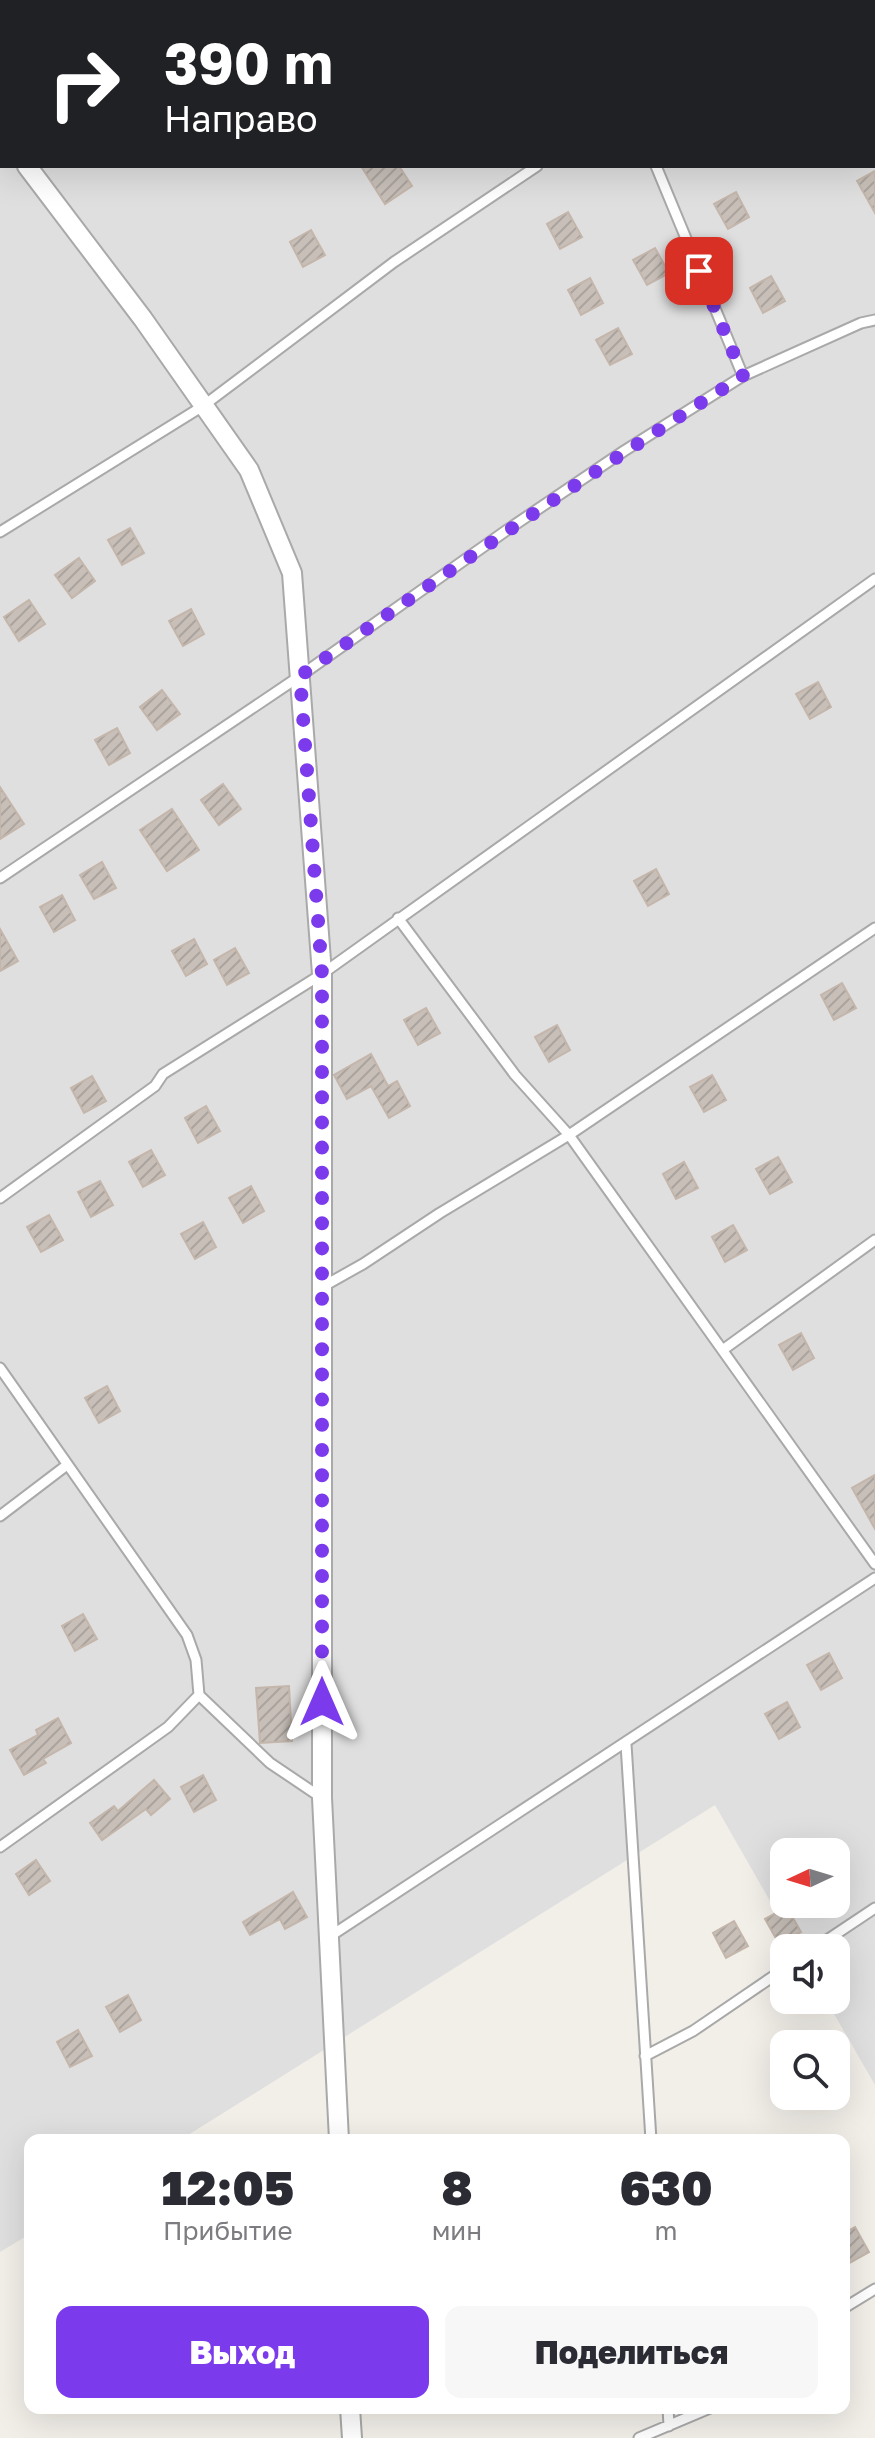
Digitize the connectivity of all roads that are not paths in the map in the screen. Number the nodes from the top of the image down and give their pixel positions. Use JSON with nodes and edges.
{"nodes":[{"id":1,"x":29,"y":168,"type":"edge"},
{"id":2,"x":534,"y":168,"type":"edge"},
{"id":3,"x":657,"y":168,"type":"edge"},
{"id":4,"x":875,"y":320,"type":"edge"},
{"id":5,"x":743,"y":376,"type":"junction"},
{"id":6,"x":203,"y":406,"type":"junction"},
{"id":7,"x":0,"y":532,"type":"edge"},
{"id":8,"x":875,"y":579,"type":"edge"},
{"id":9,"x":300,"y":676,"type":"junction"},
{"id":10,"x":0,"y":878,"type":"edge"},
{"id":11,"x":398,"y":918,"type":"junction"},
{"id":12,"x":875,"y":928,"type":"edge"},
{"id":13,"x":322,"y":974,"type":"junction"},
{"id":14,"x":569,"y":1135,"type":"junction"},
{"id":15,"x":0,"y":1198,"type":"edge"},
{"id":16,"x":875,"y":1240,"type":"edge"},
{"id":17,"x":322,"y":1287,"type":"junction"},
{"id":18,"x":724,"y":1349,"type":"junction"},
{"id":19,"x":0,"y":1368,"type":"edge"},
{"id":20,"x":67,"y":1465,"type":"junction"},
{"id":21,"x":0,"y":1516,"type":"edge"},
{"id":22,"x":875,"y":1564,"type":"edge"},
{"id":23,"x":875,"y":1578,"type":"edge"},
{"id":24,"x":199,"y":1695,"type":"junction"},
{"id":25,"x":626,"y":1744,"type":"junction"},
{"id":26,"x":322,"y":1798,"type":"junction"},
{"id":27,"x":0,"y":1847,"type":"edge"},
{"id":28,"x":875,"y":1908,"type":"edge"},
{"id":29,"x":836,"y":1934,"type":"edge"},
{"id":30,"x":329,"y":1937,"type":"junction"},
{"id":31,"x":770,"y":1979,"type":"edge"},
{"id":32,"x":645,"y":2056,"type":"junction"},
{"id":33,"x":339,"y":2134,"type":"edge"},
{"id":34,"x":651,"y":2134,"type":"edge"},
{"id":35,"x":875,"y":2289,"type":"edge"},
{"id":36,"x":850,"y":2304,"type":"edge"},
{"id":37,"x":350,"y":2414,"type":"edge"},
{"id":38,"x":668,"y":2414,"type":"edge"},
{"id":39,"x":696,"y":2414,"type":"edge"},
{"id":40,"x":669,"y":2426,"type":"junction"},
{"id":41,"x":352,"y":2438,"type":"edge"},
{"id":42,"x":639,"y":2438,"type":"edge"}],
"edges":[{"from":1,"to":6,"type":"street"},
{"from":2,"to":6,"type":"lane"},
{"from":3,"to":5,"type":"lane"},
{"from":4,"to":5,"type":"lane"},
{"from":5,"to":9,"type":"lane"},
{"from":6,"to":7,"type":"lane"},
{"from":6,"to":9,"type":"street"},
{"from":8,"to":11,"type":"lane"},
{"from":9,"to":10,"type":"lane"},
{"from":9,"to":13,"type":"street"},
{"from":11,"to":13,"type":"lane"},
{"from":11,"to":14,"type":"lane"},
{"from":12,"to":14,"type":"lane"},
{"from":13,"to":15,"type":"lane"},
{"from":13,"to":17,"type":"street"},
{"from":14,"to":17,"type":"lane"},
{"from":14,"to":18,"type":"lane"},
{"from":16,"to":18,"type":"lane"},
{"from":17,"to":26,"type":"street"},
{"from":18,"to":22,"type":"lane"},
{"from":19,"to":20,"type":"lane"},
{"from":20,"to":21,"type":"lane"},
{"from":20,"to":24,"type":"lane"},
{"from":23,"to":25,"type":"lane"},
{"from":24,"to":26,"type":"lane"},
{"from":24,"to":27,"type":"lane"},
{"from":25,"to":30,"type":"lane"},
{"from":25,"to":32,"type":"lane"},
{"from":26,"to":30,"type":"street"},
{"from":28,"to":29,"type":"lane"},
{"from":30,"to":33,"type":"street"},
{"from":31,"to":32,"type":"lane"},
{"from":32,"to":34,"type":"lane"},
{"from":35,"to":36,"type":"lane"},
{"from":37,"to":41,"type":"street"},
{"from":38,"to":40,"type":"lane"},
{"from":39,"to":40,"type":"lane"},
{"from":40,"to":42,"type":"lane"}]}
